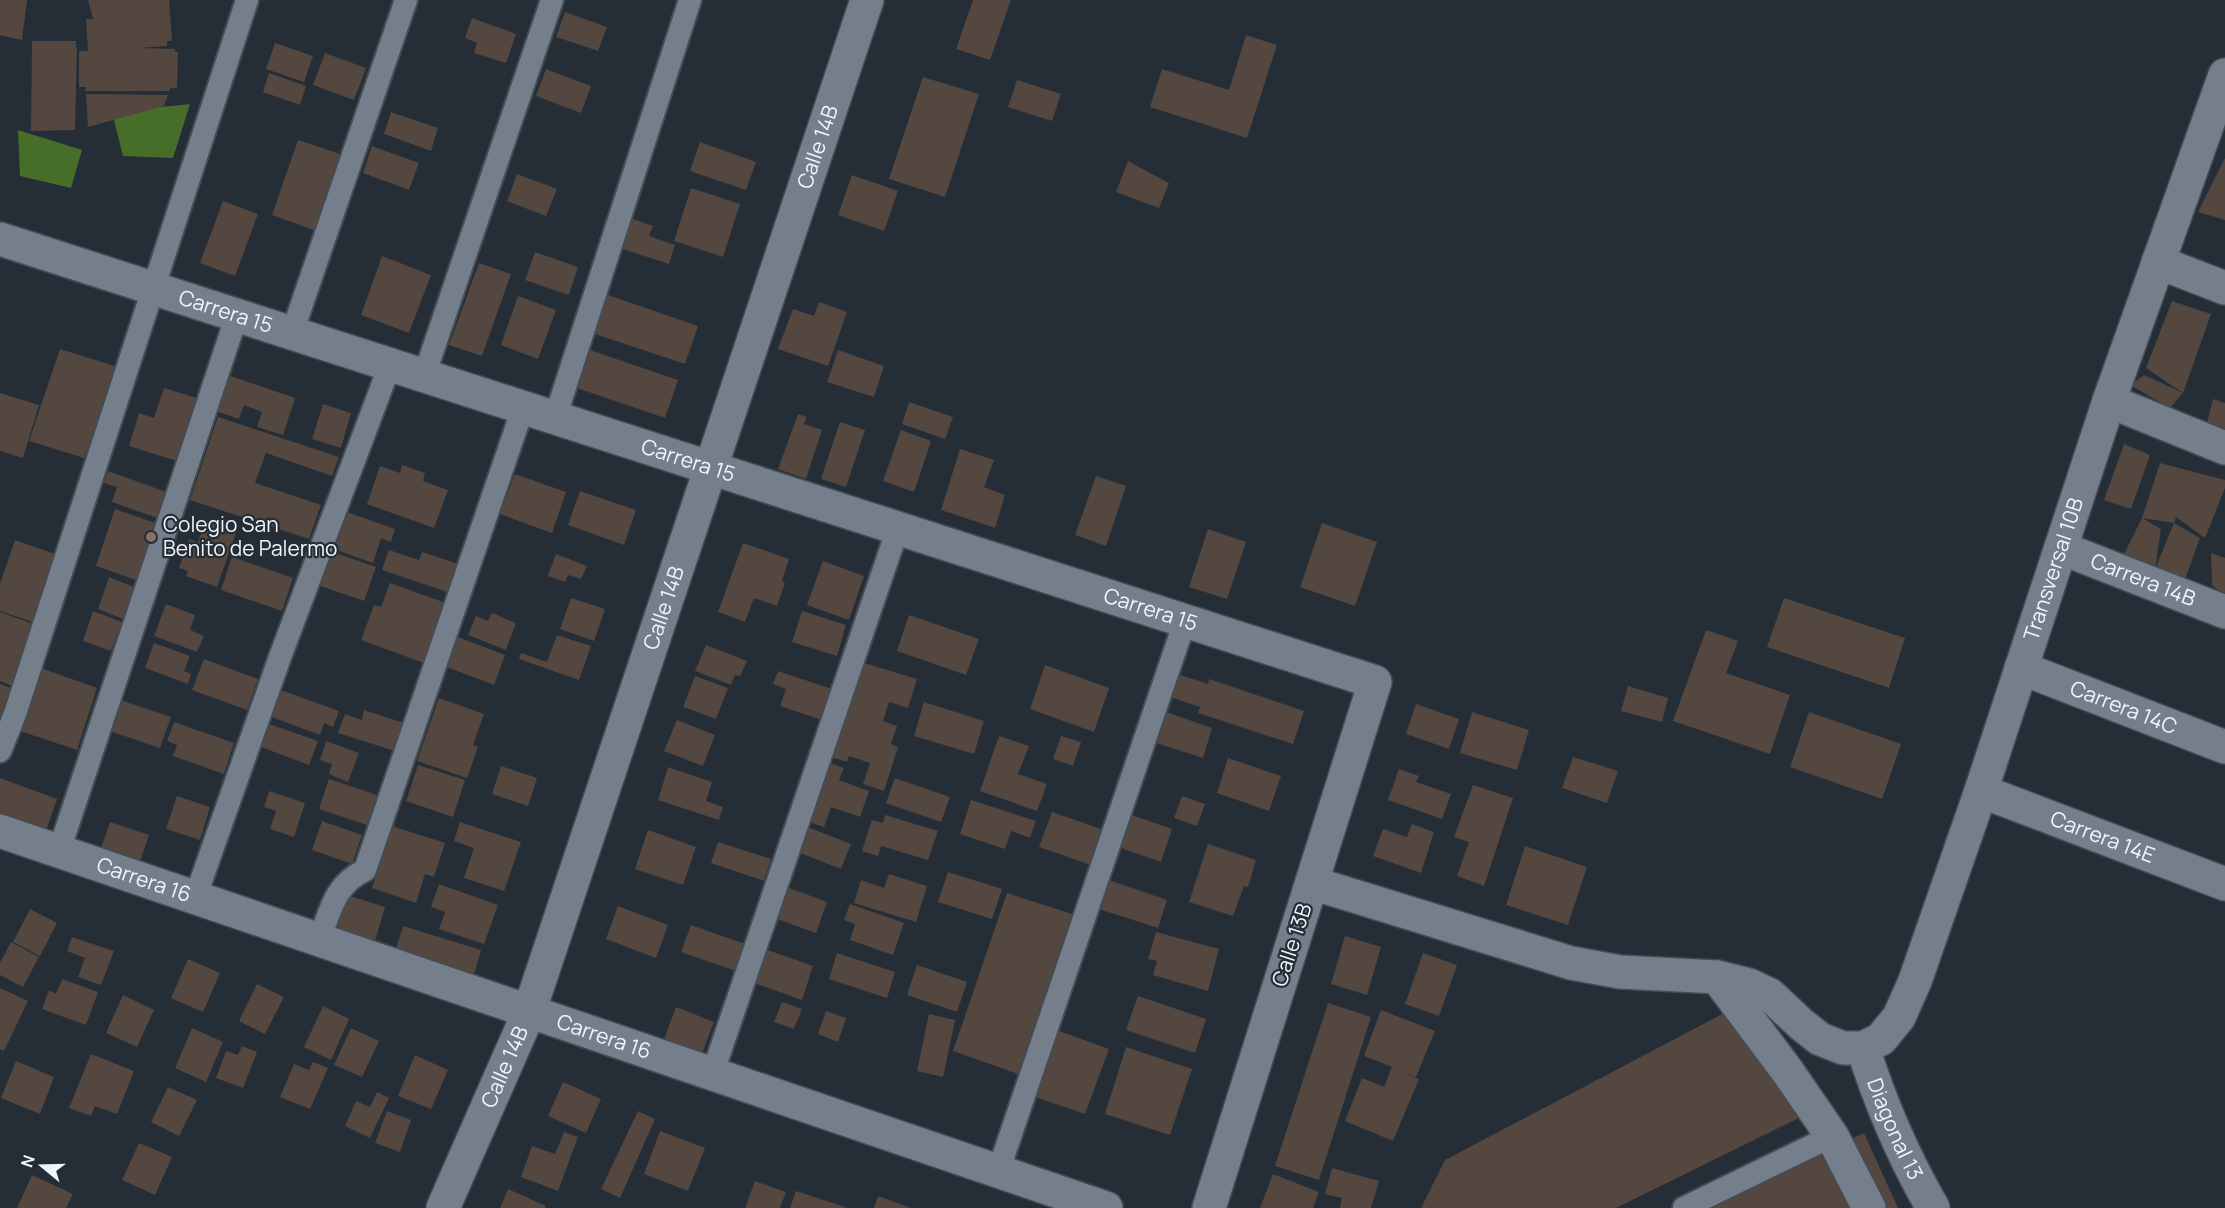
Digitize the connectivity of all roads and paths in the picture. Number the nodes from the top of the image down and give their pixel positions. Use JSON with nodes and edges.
{"nodes":[{"id":1,"x":247,"y":0,"type":"edge"},
{"id":2,"x":406,"y":0,"type":"edge"},
{"id":3,"x":552,"y":0,"type":"edge"},
{"id":4,"x":690,"y":0,"type":"edge"},
{"id":5,"x":867,"y":0,"type":"edge"},
{"id":6,"x":2225,"y":75,"type":"edge"},
{"id":7,"x":2217,"y":122,"type":"edge"},
{"id":8,"x":0,"y":239,"type":"edge"},
{"id":9,"x":2158,"y":262,"type":"junction"},
{"id":10,"x":154,"y":288,"type":"junction"},
{"id":11,"x":2225,"y":288,"type":"edge"},
{"id":12,"x":237,"y":315,"type":"junction"},
{"id":13,"x":292,"y":333,"type":"junction"},
{"id":14,"x":390,"y":365,"type":"junction"},
{"id":15,"x":424,"y":376,"type":"junction"},
{"id":16,"x":2109,"y":401,"type":"junction"},
{"id":17,"x":523,"y":408,"type":"junction"},
{"id":18,"x":555,"y":418,"type":"junction"},
{"id":19,"x":2225,"y":448,"type":"edge"},
{"id":20,"x":710,"y":468,"type":"junction"},
{"id":21,"x":898,"y":528,"type":"junction"},
{"id":22,"x":2061,"y":548,"type":"junction"},
{"id":23,"x":2225,"y":612,"type":"edge"},
{"id":24,"x":1185,"y":621,"type":"junction"},
{"id":25,"x":2021,"y":668,"type":"junction"},
{"id":26,"x":1375,"y":682,"type":"joint"},
{"id":27,"x":2225,"y":747,"type":"edge"},
{"id":28,"x":0,"y":751,"type":"edge"},
{"id":29,"x":1981,"y":791,"type":"junction"},
{"id":30,"x":0,"y":831,"type":"edge"},
{"id":31,"x":59,"y":851,"type":"junction"},
{"id":32,"x":1312,"y":883,"type":"junction"},
{"id":33,"x":2225,"y":884,"type":"edge"},
{"id":34,"x":195,"y":898,"type":"junction"},
{"id":35,"x":319,"y":940,"type":"junction"},
{"id":36,"x":1717,"y":976,"type":"junction"},
{"id":37,"x":529,"y":1012,"type":"junction"},
{"id":38,"x":1863,"y":1048,"type":"junction"},
{"id":39,"x":712,"y":1075,"type":"junction"},
{"id":40,"x":1832,"y":1136,"type":"junction"},
{"id":41,"x":998,"y":1172,"type":"junction"},
{"id":42,"x":443,"y":1208,"type":"edge"},
{"id":43,"x":1106,"y":1208,"type":"edge"},
{"id":44,"x":1209,"y":1208,"type":"edge"},
{"id":45,"x":1684,"y":1208,"type":"edge"},
{"id":46,"x":1869,"y":1208,"type":"edge"},
{"id":47,"x":1933,"y":1208,"type":"edge"}],
"edges":[{"from":1,"to":10,"type":"lane"},
{"from":2,"to":13,"type":"lane"},
{"from":3,"to":15,"type":"lane"},
{"from":4,"to":18,"type":"lane"},
{"from":5,"to":20,"type":"street","name":"Calle 14B"},
{"from":6,"to":7,"type":"street","name":"Transversal 10B"},
{"from":7,"to":9,"type":"street","name":"Transversal 10B"},
{"from":8,"to":10,"type":"street","name":"Carrera 15"},
{"from":9,"to":11,"type":"street"},
{"from":9,"to":16,"type":"street","name":"Transversal 10B"},
{"from":10,"to":12,"type":"street","name":"Carrera 15"},
{"from":10,"to":28,"type":"lane"},
{"from":12,"to":13,"type":"street","name":"Carrera 15"},
{"from":12,"to":31,"type":"lane"},
{"from":13,"to":14,"type":"street","name":"Carrera 15"},
{"from":14,"to":15,"type":"street","name":"Carrera 15"},
{"from":14,"to":34,"type":"lane"},
{"from":15,"to":17,"type":"street","name":"Carrera 15"},
{"from":16,"to":19,"type":"street"},
{"from":16,"to":22,"type":"street","name":"Transversal 10B"},
{"from":17,"to":18,"type":"street","name":"Carrera 15"},
{"from":17,"to":35,"type":"lane"},
{"from":18,"to":20,"type":"street","name":"Carrera 15"},
{"from":20,"to":21,"type":"street","name":"Carrera 15"},
{"from":20,"to":37,"type":"street","name":"Calle 14B"},
{"from":21,"to":24,"type":"street","name":"Carrera 15"},
{"from":21,"to":39,"type":"lane"},
{"from":22,"to":23,"type":"street","name":"Carrera 14B"},
{"from":22,"to":25,"type":"street","name":"Transversal 10B"},
{"from":24,"to":26,"type":"street","name":"Carrera 15"},
{"from":24,"to":41,"type":"lane"},
{"from":25,"to":27,"type":"street","name":"Carrera 14C"},
{"from":25,"to":29,"type":"street","name":"Transversal 10B"},
{"from":26,"to":32,"type":"street","name":"Calle 13B"},
{"from":29,"to":33,"type":"street","name":"Carrera 14E"},
{"from":29,"to":38,"type":"street","name":"Transversal 10B"},
{"from":30,"to":31,"type":"street","name":"Carrera 16"},
{"from":31,"to":34,"type":"street","name":"Carrera 16"},
{"from":32,"to":36,"type":"street"},
{"from":32,"to":44,"type":"street","name":"Calle 13B"},
{"from":34,"to":35,"type":"street","name":"Carrera 16"},
{"from":35,"to":37,"type":"street","name":"Carrera 16"},
{"from":36,"to":38,"type":"street"},
{"from":36,"to":40,"type":"street"},
{"from":37,"to":39,"type":"street","name":"Carrera 16"},
{"from":37,"to":42,"type":"street","name":"Calle 14B"},
{"from":38,"to":47,"type":"street","name":"Diagonal 13"},
{"from":39,"to":41,"type":"street","name":"Carrera 16"},
{"from":40,"to":45,"type":"lane"},
{"from":40,"to":46,"type":"street"},
{"from":41,"to":43,"type":"street","name":"Carrera 16"}]}
